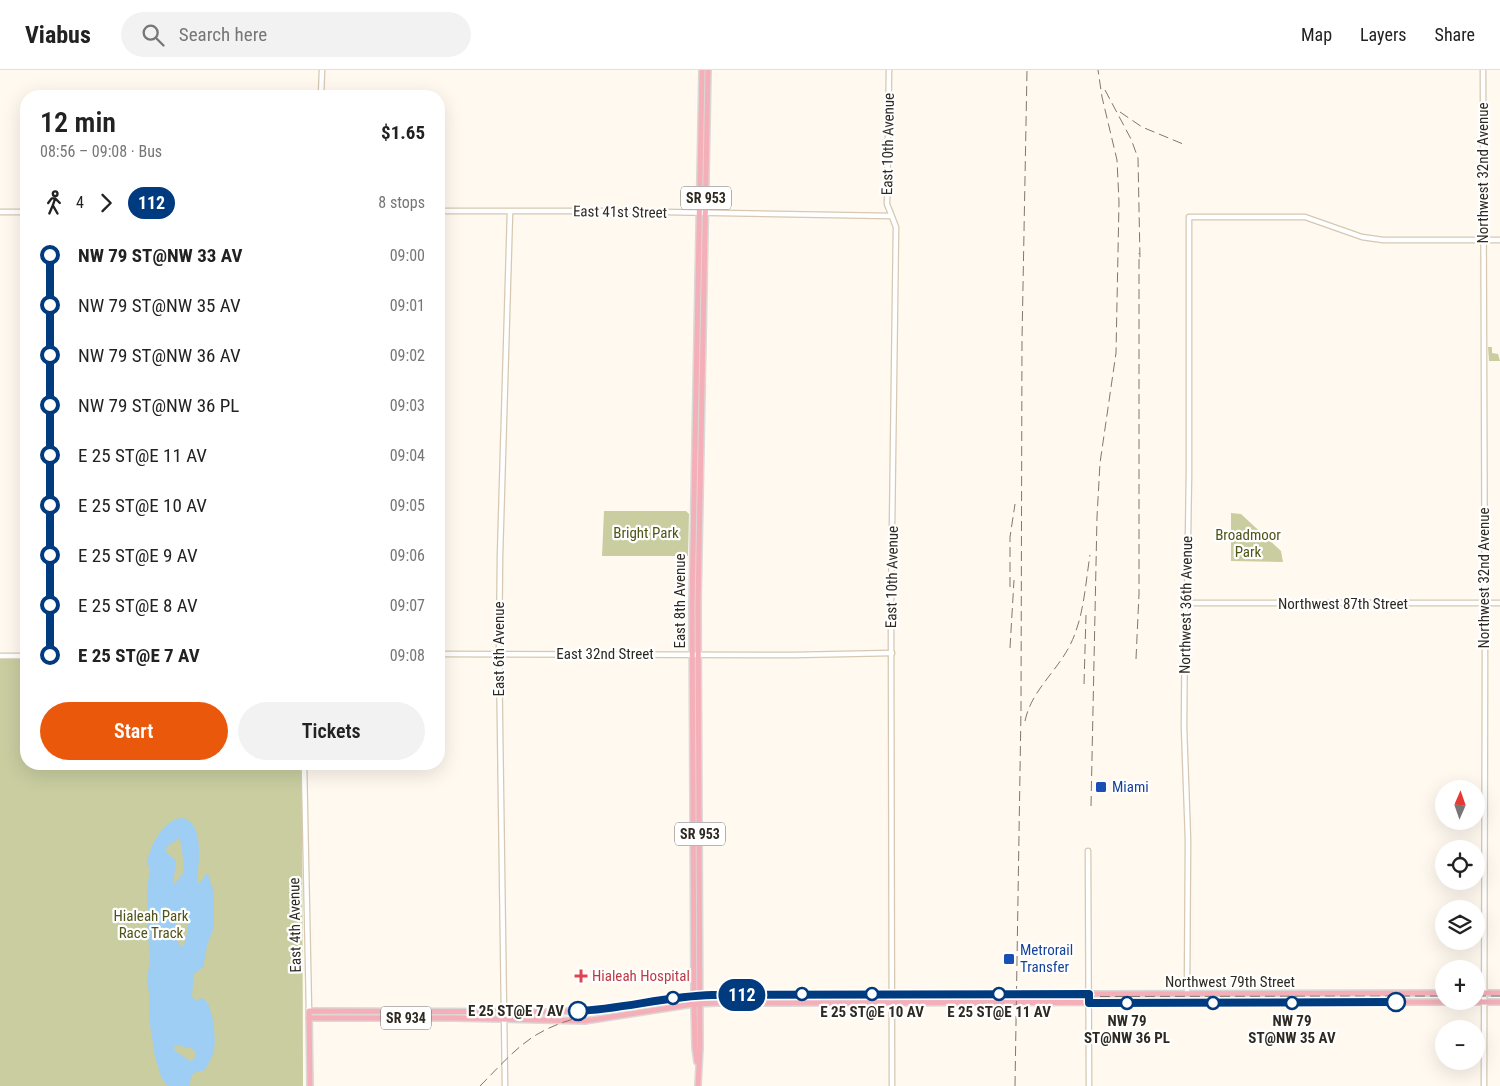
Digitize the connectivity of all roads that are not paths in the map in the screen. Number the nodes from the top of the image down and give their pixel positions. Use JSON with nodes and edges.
{"nodes":[{"id":1,"x":322,"y":70,"type":"edge"},
{"id":2,"x":702,"y":70,"type":"edge"},
{"id":3,"x":708,"y":70,"type":"edge"},
{"id":4,"x":889,"y":70,"type":"edge"},
{"id":5,"x":1483,"y":70,"type":"edge"},
{"id":6,"x":321,"y":90,"type":"edge"},
{"id":7,"x":445,"y":211,"type":"edge"},
{"id":8,"x":0,"y":212,"type":"edge"},
{"id":9,"x":20,"y":212,"type":"edge"},
{"id":10,"x":510,"y":212,"type":"junction"},
{"id":11,"x":702,"y":213,"type":"junction"},
{"id":12,"x":891,"y":216,"type":"junction"},
{"id":13,"x":1483,"y":240,"type":"junction"},
{"id":14,"x":1500,"y":240,"type":"edge"},
{"id":15,"x":1186,"y":603,"type":"junction"},
{"id":16,"x":1484,"y":603,"type":"junction"},
{"id":17,"x":1500,"y":603,"type":"edge"},
{"id":18,"x":499,"y":653,"type":"junction"},
{"id":19,"x":892,"y":653,"type":"junction"},
{"id":20,"x":445,"y":654,"type":"edge"},
{"id":21,"x":692,"y":654,"type":"junction"},
{"id":22,"x":699,"y":654,"type":"junction"},
{"id":23,"x":0,"y":656,"type":"edge"},
{"id":24,"x":20,"y":656,"type":"edge"},
{"id":25,"x":304,"y":770,"type":"edge"},
{"id":26,"x":1088,"y":851,"type":"dead end"},
{"id":27,"x":1484,"y":960,"type":"edge"},
{"id":28,"x":1435,"y":993,"type":"edge"},
{"id":29,"x":1485,"y":993,"type":"edge"},
{"id":30,"x":1500,"y":993,"type":"edge"},
{"id":31,"x":952,"y":994,"type":"junction"},
{"id":32,"x":1089,"y":994,"type":"junction"},
{"id":33,"x":1187,"y":994,"type":"junction"},
{"id":34,"x":697,"y":995,"type":"junction"},
{"id":35,"x":892,"y":995,"type":"junction"},
{"id":36,"x":1435,"y":1001,"type":"edge"},
{"id":37,"x":1485,"y":1001,"type":"edge"},
{"id":38,"x":1500,"y":1002,"type":"edge"},
{"id":39,"x":700,"y":1003,"type":"junction"},
{"id":40,"x":892,"y":1003,"type":"junction"},
{"id":41,"x":952,"y":1003,"type":"junction"},
{"id":42,"x":1089,"y":1003,"type":"junction"},
{"id":43,"x":694,"y":1004,"type":"junction"},
{"id":44,"x":1484,"y":1010,"type":"edge"},
{"id":45,"x":309,"y":1011,"type":"junction"},
{"id":46,"x":503,"y":1015,"type":"junction"},
{"id":47,"x":309,"y":1018,"type":"junction"},
{"id":48,"x":698,"y":1072,"type":"junction"},
{"id":49,"x":310,"y":1086,"type":"edge"},
{"id":50,"x":504,"y":1086,"type":"edge"},
{"id":51,"x":698,"y":1086,"type":"edge"},
{"id":52,"x":892,"y":1086,"type":"edge"},
{"id":53,"x":1089,"y":1086,"type":"edge"},
{"id":54,"x":1484,"y":1086,"type":"edge"}],
"edges":[{"from":1,"to":6,"type":"street"},
{"from":2,"to":11,"type":"main road","name":"East 8th Avenue","number":"SR 953"},
{"from":3,"to":11,"type":"main road","name":"East 8th Avenue","number":"SR 953"},
{"from":4,"to":12,"type":"street","name":"East 10th Avenue"},
{"from":5,"to":13,"type":"street","name":"Northwest 32nd Avenue"},
{"from":7,"to":10,"type":"street","name":"East 41st Street"},
{"from":8,"to":9,"type":"street"},
{"from":10,"to":11,"type":"street","name":"East 41st Street"},
{"from":10,"to":18,"type":"street","name":"East 6th Avenue"},
{"from":11,"to":12,"type":"street","name":"East 41st Street"},
{"from":11,"to":21,"type":"main road","name":"East 8th Avenue","number":"SR 953"},
{"from":11,"to":22,"type":"main road","name":"East 8th Avenue","number":"SR 953"},
{"from":12,"to":19,"type":"street","name":"East 10th Avenue"},
{"from":13,"to":14,"type":"street"},
{"from":13,"to":15,"type":"street","name":"Northwest 36th Avenue"},
{"from":13,"to":16,"type":"street","name":"Northwest 32nd Avenue"},
{"from":15,"to":16,"type":"street","name":"Northwest 87th Street"},
{"from":15,"to":33,"type":"street","name":"Northwest 36th Avenue"},
{"from":16,"to":17,"type":"street","name":"Northwest 87th Street"},
{"from":16,"to":27,"type":"street","name":"Northwest 32nd Avenue"},
{"from":18,"to":20,"type":"street","name":"East 32nd Street"},
{"from":18,"to":21,"type":"street","name":"East 32nd Street"},
{"from":18,"to":46,"type":"street","name":"East 6th Avenue"},
{"from":19,"to":22,"type":"street","name":"East 32nd Street"},
{"from":19,"to":35,"type":"street","name":"East 10th Avenue"},
{"from":21,"to":22,"type":"street","name":"East 32nd Street"},
{"from":21,"to":34,"type":"main road","name":"East 8th Avenue","number":"SR 953"},
{"from":22,"to":34,"type":"main road","name":"East 8th Avenue","number":"SR 953"},
{"from":23,"to":24,"type":"street"},
{"from":25,"to":45,"type":"street","name":"East 4th Avenue"},
{"from":26,"to":32,"type":"street"},
{"from":28,"to":33,"type":"main road","name":"Northwest 79th Street","number":"SR 934"},
{"from":29,"to":30,"type":"main road"},
{"from":31,"to":32,"type":"main road","name":"Northwest 79th Street","number":"SR 934"},
{"from":31,"to":35,"type":"main road","number":"SR 934"},
{"from":31,"to":41,"type":"main road"},
{"from":32,"to":33,"type":"main road","name":"Northwest 79th Street","number":"SR 934"},
{"from":32,"to":42,"type":"street"},
{"from":34,"to":35,"type":"main road","number":"SR 934"},
{"from":34,"to":39,"type":"main road","name":"East 8th Avenue","number":"SR 953"},
{"from":34,"to":43,"type":"main road","name":"East 8th Avenue","number":"SR 953"},
{"from":34,"to":46,"type":"main road","number":"SR 934"},
{"from":35,"to":40,"type":"street","name":"East 10th Avenue"},
{"from":36,"to":42,"type":"main road","name":"Northwest 79th Street","number":"SR 934"},
{"from":37,"to":38,"type":"main road","name":"Northwest 79th Street","number":"SR 934"},
{"from":39,"to":40,"type":"main road","number":"SR 934"},
{"from":39,"to":43,"type":"main road","number":"SR 934"},
{"from":39,"to":48,"type":"main road","name":"East 8th Avenue","number":"SR 953"},
{"from":40,"to":41,"type":"main road","number":"SR 934"},
{"from":40,"to":52,"type":"street","name":"East 10th Avenue"},
{"from":41,"to":42,"type":"main road","name":"Northwest 79th Street","number":"SR 934"},
{"from":42,"to":53,"type":"street"},
{"from":43,"to":46,"type":"main road","number":"SR 934"},
{"from":43,"to":48,"type":"main road","name":"East 8th Avenue","number":"SR 953"},
{"from":44,"to":54,"type":"street","name":"Northwest 32nd Avenue"},
{"from":45,"to":46,"type":"main road","number":"SR 934"},
{"from":45,"to":47,"type":"main road","name":"East 4th Avenue"},
{"from":46,"to":47,"type":"main road","number":"SR 934"},
{"from":46,"to":50,"type":"street","name":"East 6th Avenue"},
{"from":47,"to":49,"type":"main road","name":"East 4th Avenue"},
{"from":48,"to":51,"type":"main road","name":"East 8th Avenue","number":"SR 953"}]}
